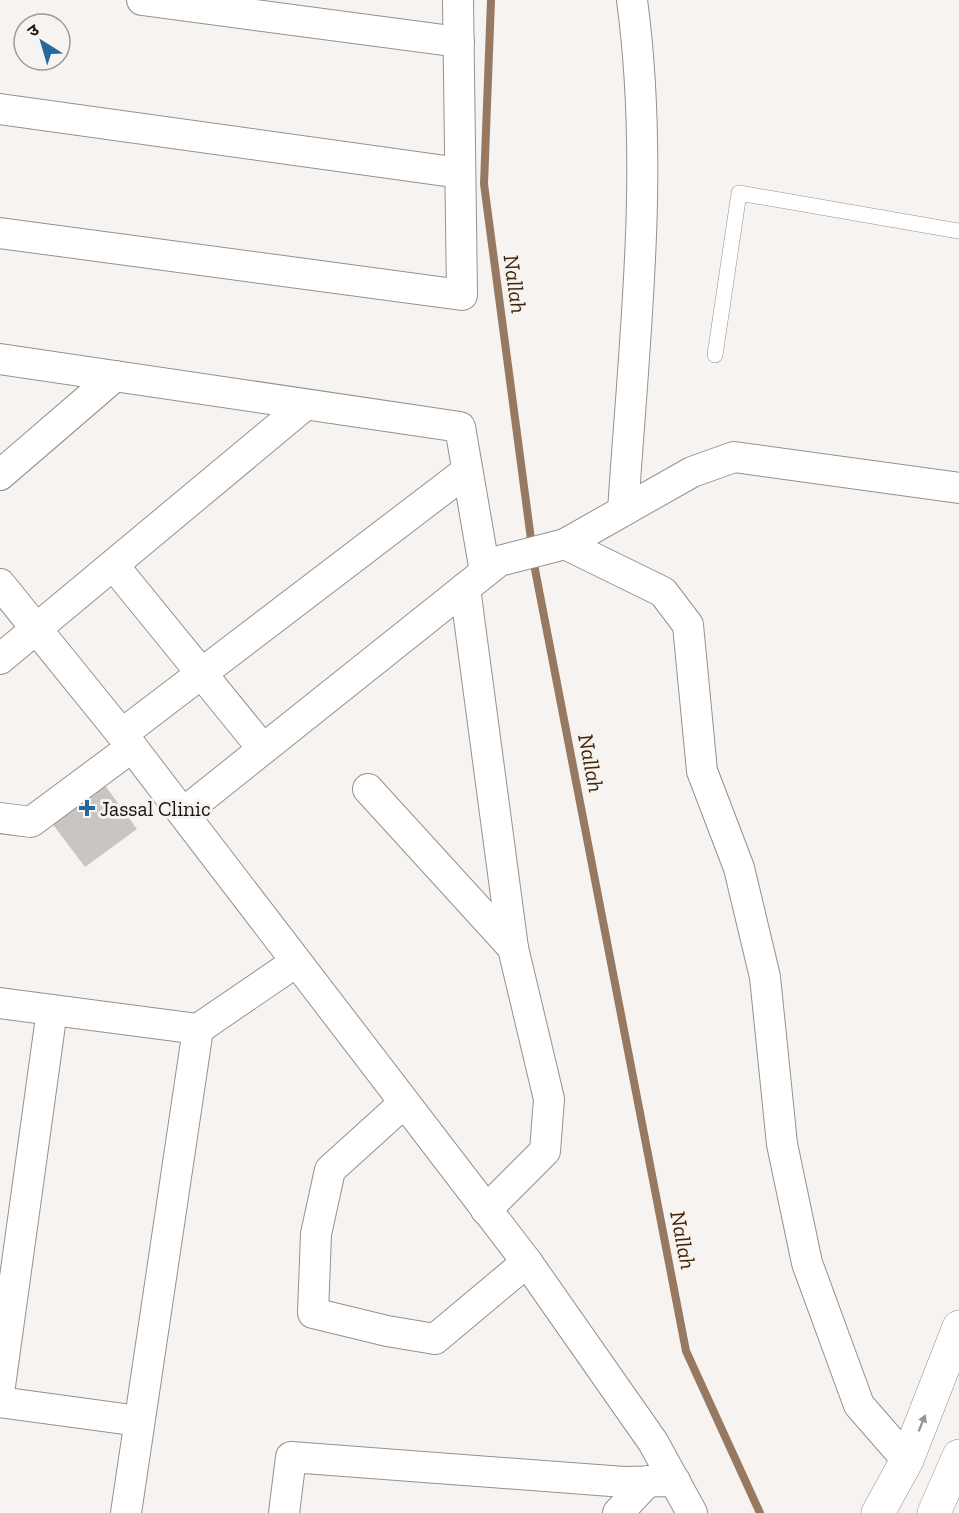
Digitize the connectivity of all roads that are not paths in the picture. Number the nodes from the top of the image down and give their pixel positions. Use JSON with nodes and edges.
{"nodes":[{"id":1,"x":142,"y":0,"type":"edge"},
{"id":2,"x":458,"y":0,"type":"edge"},
{"id":3,"x":632,"y":0,"type":"edge"},
{"id":4,"x":459,"y":42,"type":"junction"},
{"id":5,"x":0,"y":109,"type":"edge"},
{"id":6,"x":460,"y":173,"type":"junction"},
{"id":7,"x":959,"y":231,"type":"edge"},
{"id":8,"x":0,"y":233,"type":"edge"},
{"id":9,"x":715,"y":356,"type":"dead end"},
{"id":10,"x":0,"y":360,"type":"edge"},
{"id":11,"x":114,"y":376,"type":"junction"},
{"id":12,"x":305,"y":405,"type":"junction"},
{"id":13,"x":467,"y":471,"type":"junction"},
{"id":14,"x":0,"y":475,"type":"edge"},
{"id":15,"x":959,"y":488,"type":"edge"},
{"id":16,"x":623,"y":512,"type":"junction"},
{"id":17,"x":565,"y":544,"type":"junction"},
{"id":18,"x":114,"y":566,"type":"junction"},
{"id":19,"x":483,"y":574,"type":"junction"},
{"id":20,"x":0,"y":584,"type":"edge"},
{"id":21,"x":37,"y":631,"type":"junction"},
{"id":22,"x":0,"y":659,"type":"edge"},
{"id":23,"x":203,"y":672,"type":"junction"},
{"id":24,"x":127,"y":740,"type":"junction"},
{"id":25,"x":264,"y":749,"type":"junction"},
{"id":26,"x":368,"y":789,"type":"dead end"},
{"id":27,"x":183,"y":813,"type":"junction"},
{"id":28,"x":0,"y":818,"type":"edge"},
{"id":29,"x":513,"y":948,"type":"junction"},
{"id":30,"x":296,"y":962,"type":"junction"},
{"id":31,"x":0,"y":1003,"type":"edge"},
{"id":32,"x":51,"y":1010,"type":"junction"},
{"id":33,"x":198,"y":1029,"type":"junction"},
{"id":34,"x":404,"y":1103,"type":"junction"},
{"id":35,"x":486,"y":1210,"type":"junction"},
{"id":36,"x":527,"y":1262,"type":"junction"},
{"id":37,"x":959,"y":1327,"type":"edge"},
{"id":38,"x":0,"y":1386,"type":"edge"},
{"id":39,"x":0,"y":1402,"type":"edge"},
{"id":40,"x":139,"y":1421,"type":"junction"},
{"id":41,"x":959,"y":1456,"type":"edge"},
{"id":42,"x":907,"y":1460,"type":"junction"},
{"id":43,"x":662,"y":1481,"type":"junction"},
{"id":44,"x":126,"y":1513,"type":"edge"},
{"id":45,"x":284,"y":1513,"type":"edge"},
{"id":46,"x":618,"y":1513,"type":"edge"},
{"id":47,"x":692,"y":1513,"type":"edge"},
{"id":48,"x":878,"y":1513,"type":"edge"},
{"id":49,"x":934,"y":1513,"type":"edge"}],
"edges":[{"from":1,"to":4,"type":"street"},
{"from":2,"to":4,"type":"street"},
{"from":3,"to":16,"type":"street"},
{"from":4,"to":6,"type":"street"},
{"from":5,"to":6,"type":"street"},
{"from":6,"to":8,"type":"street"},
{"from":7,"to":9,"type":"lane"},
{"from":10,"to":11,"type":"street"},
{"from":11,"to":12,"type":"street"},
{"from":11,"to":14,"type":"street"},
{"from":12,"to":13,"type":"street"},
{"from":12,"to":18,"type":"street"},
{"from":13,"to":19,"type":"street"},
{"from":13,"to":23,"type":"street"},
{"from":15,"to":16,"type":"street"},
{"from":16,"to":17,"type":"street"},
{"from":17,"to":19,"type":"street"},
{"from":17,"to":42,"type":"street"},
{"from":18,"to":21,"type":"street"},
{"from":18,"to":23,"type":"street"},
{"from":19,"to":25,"type":"street"},
{"from":19,"to":29,"type":"street"},
{"from":20,"to":21,"type":"street"},
{"from":21,"to":22,"type":"street"},
{"from":21,"to":24,"type":"street"},
{"from":23,"to":24,"type":"street"},
{"from":23,"to":25,"type":"street"},
{"from":24,"to":27,"type":"street"},
{"from":24,"to":28,"type":"street"},
{"from":25,"to":27,"type":"street"},
{"from":26,"to":29,"type":"street"},
{"from":27,"to":30,"type":"street"},
{"from":29,"to":35,"type":"street"},
{"from":30,"to":33,"type":"street"},
{"from":30,"to":34,"type":"street"},
{"from":31,"to":32,"type":"street"},
{"from":32,"to":33,"type":"street"},
{"from":32,"to":38,"type":"street"},
{"from":33,"to":40,"type":"street"},
{"from":34,"to":35,"type":"street"},
{"from":34,"to":36,"type":"street"},
{"from":35,"to":36,"type":"street"},
{"from":36,"to":43,"type":"street"},
{"from":42,"to":37,"type":"main road","one_way":true},
{"from":39,"to":40,"type":"street"},
{"from":40,"to":44,"type":"street"},
{"from":41,"to":49,"type":"main road"},
{"from":42,"to":48,"type":"main road"},
{"from":43,"to":45,"type":"street"},
{"from":43,"to":46,"type":"street"},
{"from":43,"to":47,"type":"street"}]}
